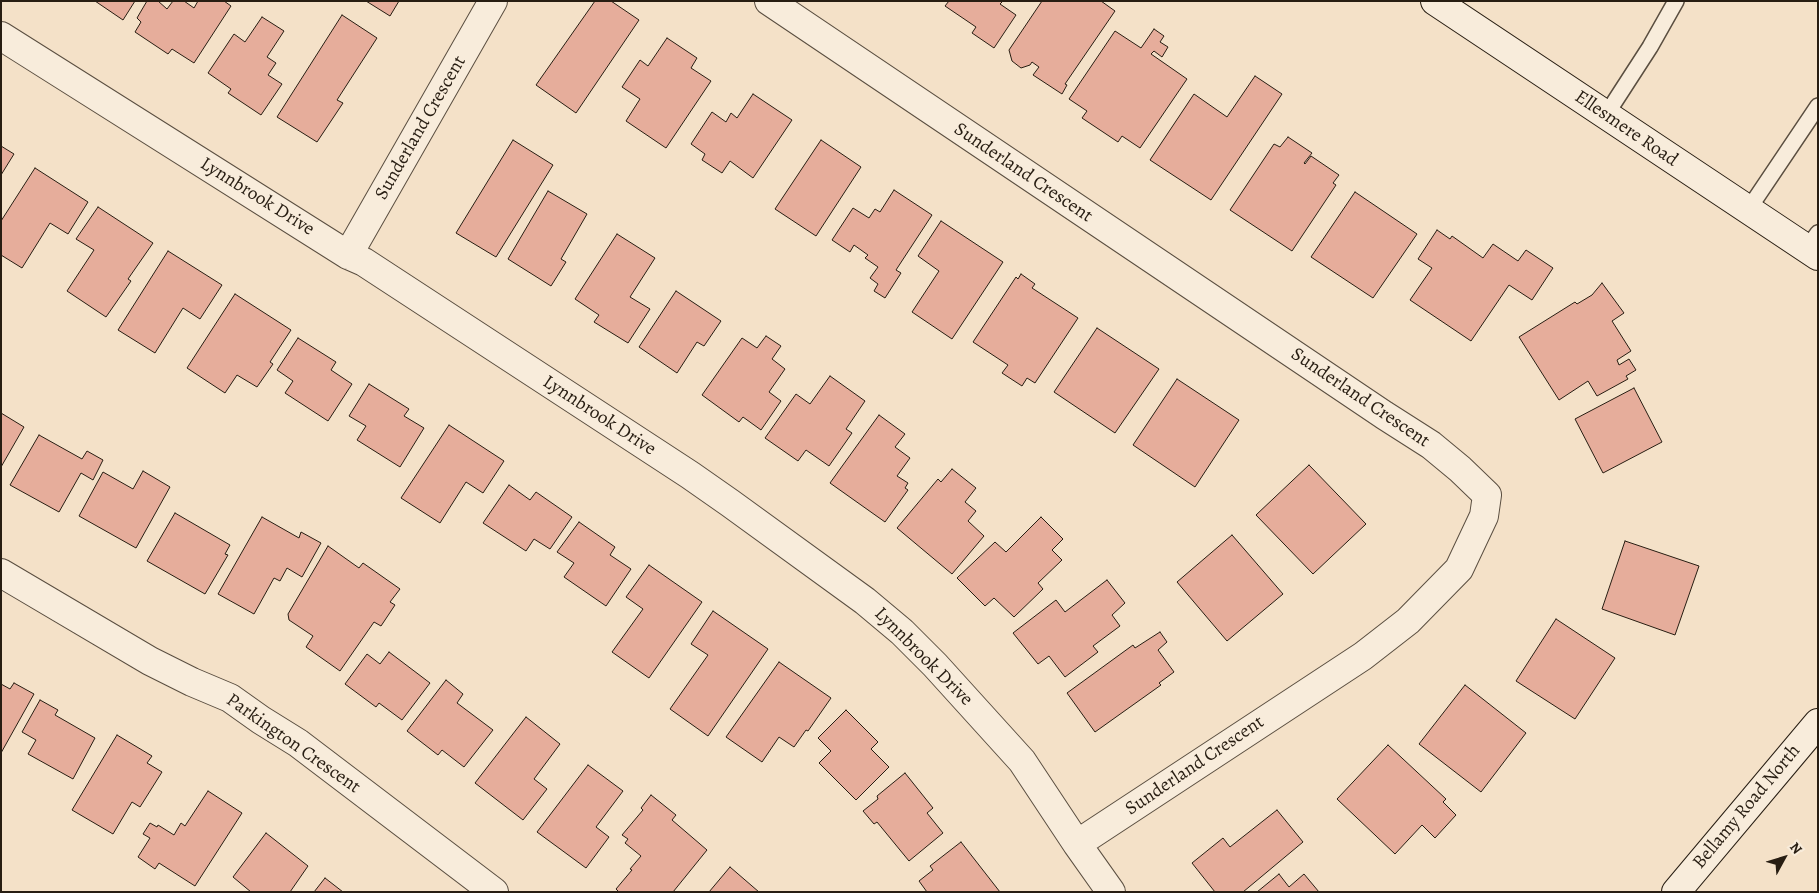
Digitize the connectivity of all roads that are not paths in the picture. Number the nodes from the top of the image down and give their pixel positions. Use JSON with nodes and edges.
{"nodes":[{"id":1,"x":493,"y":1,"type":"edge"},
{"id":2,"x":769,"y":1,"type":"edge"},
{"id":3,"x":1434,"y":1,"type":"edge"},
{"id":4,"x":1676,"y":1,"type":"edge"},
{"id":5,"x":1,"y":36,"type":"edge"},
{"id":6,"x":1818,"y":106,"type":"edge"},
{"id":7,"x":1606,"y":115,"type":"junction"},
{"id":8,"x":1748,"y":210,"type":"junction"},
{"id":9,"x":1814,"y":246,"type":"edge"},
{"id":10,"x":348,"y":254,"type":"junction"},
{"id":11,"x":1,"y":573,"type":"edge"},
{"id":12,"x":1818,"y":723,"type":"edge"},
{"id":13,"x":1077,"y":844,"type":"junction"},
{"id":14,"x":494,"y":892,"type":"edge"},
{"id":15,"x":1111,"y":892,"type":"edge"},
{"id":16,"x":1676,"y":892,"type":"edge"}],
"edges":[{"from":1,"to":10,"type":"street","name":"Sunderland Crescent"},
{"from":2,"to":13,"type":"street","name":"Sunderland Crescent"},
{"from":3,"to":7,"type":"street","name":"Ellesmere Road"},
{"from":4,"to":7,"type":"lane"},
{"from":5,"to":10,"type":"street","name":"Lynnbrook Drive"},
{"from":6,"to":8,"type":"lane"},
{"from":7,"to":8,"type":"street","name":"Ellesmere Road"},
{"from":8,"to":9,"type":"street","name":"Ellesmere Road"},
{"from":10,"to":13,"type":"street","name":"Lynnbrook Drive"},
{"from":11,"to":14,"type":"street","name":"Parkington Crescent"},
{"from":12,"to":16,"type":"street","name":"Bellamy Road North"},
{"from":13,"to":15,"type":"street","name":"Lynnbrook Drive"}]}
